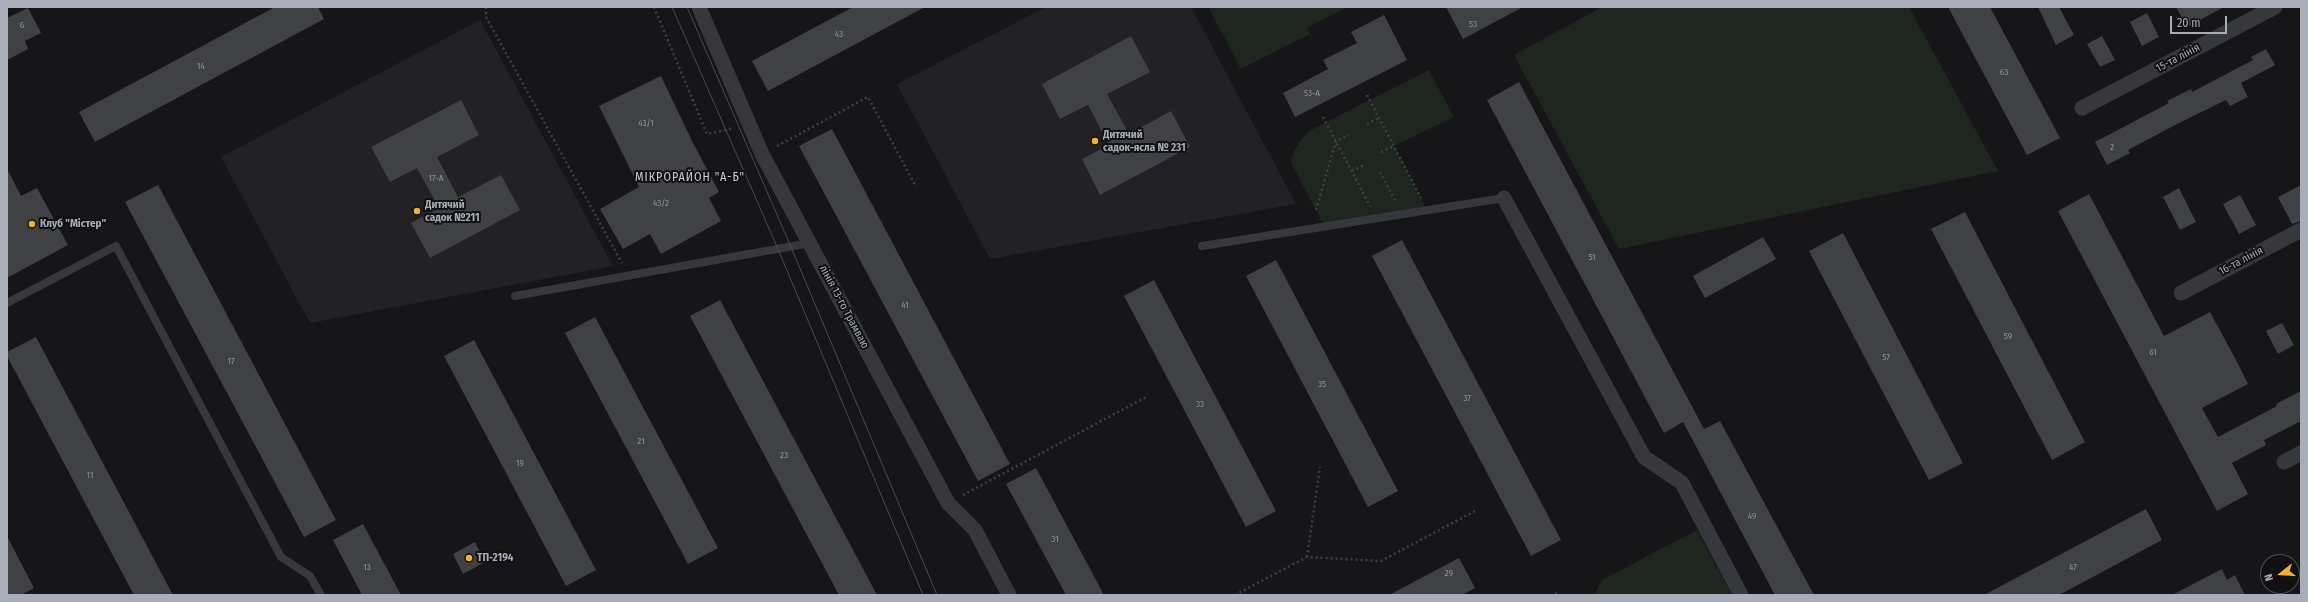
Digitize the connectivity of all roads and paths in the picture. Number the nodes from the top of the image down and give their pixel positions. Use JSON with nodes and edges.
{"nodes":[{"id":1,"x":486,"y":7,"type":"edge"},
{"id":2,"x":654,"y":7,"type":"edge"},
{"id":3,"x":699,"y":7,"type":"edge"},
{"id":4,"x":2275,"y":7,"type":"edge"},
{"id":5,"x":1368,"y":95,"type":"dead end"},
{"id":6,"x":2082,"y":108,"type":"dead end"},
{"id":7,"x":1323,"y":117,"type":"dead end"},
{"id":8,"x":1379,"y":118,"type":"junction"},
{"id":9,"x":1367,"y":124,"type":"dead end"},
{"id":10,"x":750,"y":125,"type":"junction"},
{"id":11,"x":1349,"y":135,"type":"dead end"},
{"id":12,"x":1336,"y":141,"type":"junction"},
{"id":13,"x":1394,"y":146,"type":"junction"},
{"id":14,"x":1381,"y":152,"type":"dead end"},
{"id":15,"x":762,"y":154,"type":"junction"},
{"id":16,"x":1364,"y":165,"type":"dead end"},
{"id":17,"x":1352,"y":171,"type":"junction"},
{"id":18,"x":1380,"y":172,"type":"dead end"},
{"id":19,"x":916,"y":188,"type":"dead end"},
{"id":20,"x":1504,"y":198,"type":"joint"},
{"id":21,"x":1316,"y":210,"type":"dead end"},
{"id":22,"x":1427,"y":210,"type":"junction"},
{"id":23,"x":1402,"y":214,"type":"junction"},
{"id":24,"x":1376,"y":218,"type":"junction"},
{"id":25,"x":2301,"y":230,"type":"edge"},
{"id":26,"x":810,"y":243,"type":"junction"},
{"id":27,"x":1202,"y":246,"type":"dead end"},
{"id":28,"x":629,"y":276,"type":"junction"},
{"id":29,"x":2181,"y":293,"type":"dead end"},
{"id":30,"x":515,"y":296,"type":"dead end"},
{"id":31,"x":7,"y":303,"type":"edge"},
{"id":32,"x":1148,"y":396,"type":"dead end"},
{"id":33,"x":2301,"y":452,"type":"edge"},
{"id":34,"x":2284,"y":462,"type":"dead end"},
{"id":35,"x":1320,"y":467,"type":"dead end"},
{"id":36,"x":948,"y":503,"type":"junction"},
{"id":37,"x":1477,"y":510,"type":"dead end"},
{"id":38,"x":1307,"y":556,"type":"junction"},
{"id":39,"x":1555,"y":593,"type":"dead end"},
{"id":40,"x":321,"y":595,"type":"edge"},
{"id":41,"x":1009,"y":595,"type":"edge"},
{"id":42,"x":1235,"y":595,"type":"edge"},
{"id":43,"x":1558,"y":595,"type":"edge"},
{"id":44,"x":1741,"y":595,"type":"edge"}],
"edges":[{"from":1,"to":28,"type":"path"},
{"from":2,"to":10,"type":"path"},
{"from":3,"to":10,"type":"street","name":"лінія 13-го Трамваю"},
{"from":4,"to":6,"type":"street","name":"15-та лінія"},
{"from":5,"to":8,"type":"path"},
{"from":7,"to":12,"type":"path"},
{"from":8,"to":9,"type":"path"},
{"from":8,"to":13,"type":"path"},
{"from":10,"to":15,"type":"street","name":"лінія 13-го Трамваю"},
{"from":11,"to":12,"type":"path"},
{"from":12,"to":17,"type":"path"},
{"from":12,"to":21,"type":"path"},
{"from":13,"to":14,"type":"path"},
{"from":13,"to":22,"type":"path"},
{"from":15,"to":19,"type":"path"},
{"from":15,"to":26,"type":"street","name":"лінія 13-го Трамваю"},
{"from":16,"to":17,"type":"path"},
{"from":17,"to":24,"type":"path"},
{"from":18,"to":23,"type":"path"},
{"from":20,"to":22,"type":"lane"},
{"from":20,"to":44,"type":"street"},
{"from":22,"to":23,"type":"lane"},
{"from":23,"to":24,"type":"lane"},
{"from":24,"to":27,"type":"lane"},
{"from":25,"to":29,"type":"street","name":"16-та лінія"},
{"from":26,"to":28,"type":"lane"},
{"from":26,"to":36,"type":"street","name":"лінія 13-го Трамваю"},
{"from":28,"to":30,"type":"lane"},
{"from":31,"to":40,"type":"lane"},
{"from":32,"to":36,"type":"path"},
{"from":33,"to":34,"type":"street"},
{"from":35,"to":38,"type":"path"},
{"from":36,"to":41,"type":"street","name":"лінія 13-го Трамваю"},
{"from":37,"to":38,"type":"path"},
{"from":38,"to":42,"type":"path"},
{"from":39,"to":43,"type":"path"}]}
